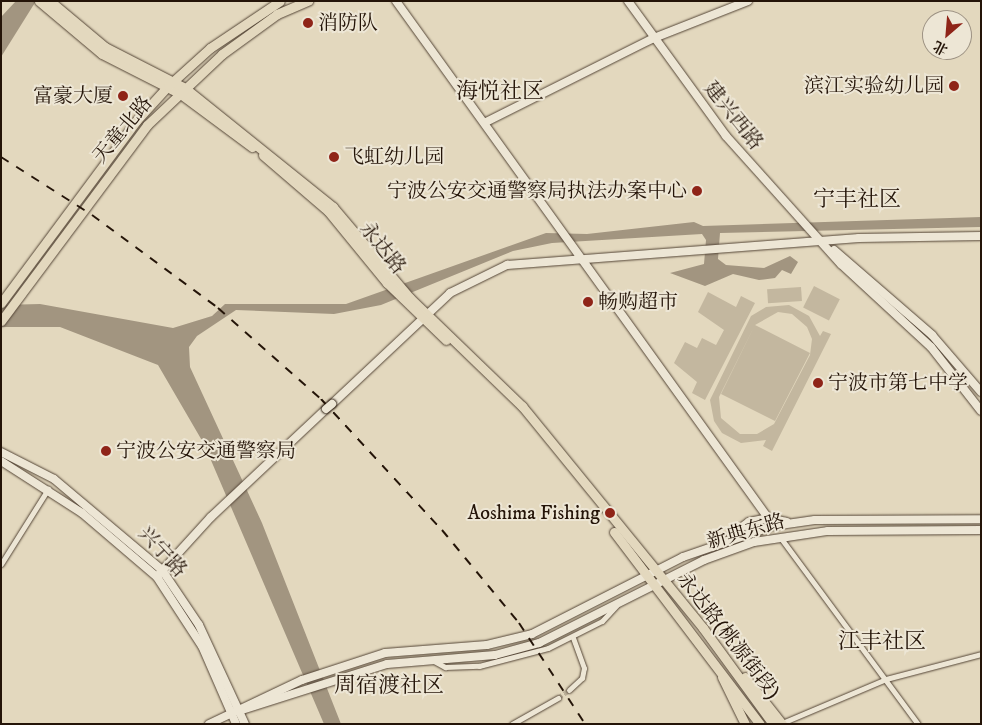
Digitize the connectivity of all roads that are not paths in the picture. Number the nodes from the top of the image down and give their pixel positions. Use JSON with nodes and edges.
{"nodes":[{"id":1,"x":280,"y":1,"type":"edge"},
{"id":2,"x":308,"y":1,"type":"edge"},
{"id":3,"x":396,"y":1,"type":"edge"},
{"id":4,"x":628,"y":1,"type":"edge"},
{"id":5,"x":748,"y":1,"type":"edge"},
{"id":6,"x":45,"y":3,"type":"edge"},
{"id":7,"x":652,"y":39,"type":"junction"},
{"id":8,"x":171,"y":83,"type":"junction"},
{"id":9,"x":182,"y":90,"type":"junction"},
{"id":10,"x":486,"y":122,"type":"junction"},
{"id":11,"x":981,"y":236,"type":"edge"},
{"id":12,"x":820,"y":240,"type":"junction"},
{"id":13,"x":578,"y":253,"type":"junction"},
{"id":14,"x":1,"y":302,"type":"edge"},
{"id":15,"x":424,"y":317,"type":"junction"},
{"id":16,"x":1,"y":320,"type":"edge"},
{"id":17,"x":981,"y":392,"type":"edge"},
{"id":18,"x":981,"y":411,"type":"edge"},
{"id":19,"x":1,"y":452,"type":"edge"},
{"id":20,"x":1,"y":461,"type":"edge"},
{"id":21,"x":49,"y":488,"type":"junction"},
{"id":22,"x":768,"y":518,"type":"junction"},
{"id":23,"x":981,"y":519,"type":"edge"},
{"id":24,"x":791,"y":524,"type":"junction"},
{"id":25,"x":981,"y":530,"type":"edge"},
{"id":26,"x":780,"y":536,"type":"junction"},
{"id":27,"x":727,"y":539,"type":"junction"},
{"id":28,"x":1,"y":564,"type":"edge"},
{"id":29,"x":651,"y":572,"type":"junction"},
{"id":30,"x":159,"y":573,"type":"junction"},
{"id":31,"x":659,"y":582,"type":"junction"},
{"id":32,"x":616,"y":606,"type":"junction"},
{"id":33,"x":573,"y":638,"type":"junction"},
{"id":34,"x":981,"y":654,"type":"edge"},
{"id":35,"x":434,"y":660,"type":"junction"},
{"id":36,"x":717,"y":665,"type":"junction"},
{"id":37,"x":886,"y":679,"type":"junction"},
{"id":38,"x":569,"y":690,"type":"tunnel mouth"},
{"id":39,"x":558,"y":698,"type":"tunnel mouth"},
{"id":40,"x":236,"y":712,"type":"junction"},
{"id":41,"x":779,"y":723,"type":"edge"},
{"id":42,"x":209,"y":724,"type":"edge"},
{"id":43,"x":236,"y":724,"type":"edge"},
{"id":44,"x":245,"y":724,"type":"edge"},
{"id":45,"x":512,"y":724,"type":"edge"},
{"id":46,"x":745,"y":724,"type":"edge"},
{"id":47,"x":760,"y":724,"type":"edge"},
{"id":48,"x":918,"y":724,"type":"edge"}],
"edges":[{"from":1,"to":8,"type":"main road","name":"天童北路"},
{"from":2,"to":9,"type":"main road","name":"天童北路"},
{"from":3,"to":10,"type":"street"},
{"from":4,"to":7,"type":"street","name":"建兴西路"},
{"from":5,"to":7,"type":"street"},
{"from":6,"to":8,"type":"main road","name":"永达路"},
{"from":7,"to":10,"type":"street"},
{"from":7,"to":12,"type":"street","name":"建兴西路"},
{"from":8,"to":9,"type":"main road","name":"永达路"},
{"from":8,"to":14,"type":"main road","name":"天童北路"},
{"from":9,"to":15,"type":"main road","name":"永达路"},
{"from":9,"to":16,"type":"main road","name":"天童北路"},
{"from":10,"to":13,"type":"street"},
{"from":11,"to":12,"type":"street"},
{"from":12,"to":13,"type":"street"},
{"from":12,"to":17,"type":"street","name":"建兴西路"},
{"from":12,"to":18,"type":"street","name":"建兴西路"},
{"from":13,"to":15,"type":"street"},
{"from":13,"to":22,"type":"street"},
{"from":15,"to":29,"type":"main road","name":"永达路"},
{"from":15,"to":30,"type":"street"},
{"from":19,"to":30,"type":"street","name":"兴宁路"},
{"from":20,"to":21,"type":"street","name":"兴宁路"},
{"from":21,"to":28,"type":"street"},
{"from":21,"to":30,"type":"street","name":"兴宁路"},
{"from":22,"to":24,"type":"street"},
{"from":22,"to":27,"type":"street"},
{"from":23,"to":24,"type":"street","name":"新典东路"},
{"from":24,"to":27,"type":"street","name":"新典东路"},
{"from":25,"to":26,"type":"street","name":"新典东路"},
{"from":26,"to":31,"type":"street","name":"新典东路"},
{"from":26,"to":37,"type":"street"},
{"from":27,"to":29,"type":"street","name":"新典东路"},
{"from":29,"to":31,"type":"main road","name":"永达路(桃源街段)"},
{"from":29,"to":40,"type":"street","name":"新典东路"},
{"from":30,"to":40,"type":"street","name":"兴宁路"},
{"from":31,"to":32,"type":"street","name":"新典东路"},
{"from":31,"to":36,"type":"main road","name":"永达路(桃源街段)"},
{"from":31,"to":41,"type":"main road","name":"永达路(桃源街段)"},
{"from":32,"to":33,"type":"street"},
{"from":32,"to":35,"type":"street","name":"新典东路"},
{"from":33,"to":35,"type":"street"},
{"from":33,"to":38,"type":"street"},
{"from":34,"to":37,"type":"street"},
{"from":35,"to":40,"type":"street","name":"新典东路"},
{"from":36,"to":46,"type":"main road"},
{"from":36,"to":47,"type":"main road","name":"永达路(桃源街段)"},
{"from":37,"to":41,"type":"street"},
{"from":37,"to":48,"type":"street"},
{"from":39,"to":45,"type":"street"},
{"from":40,"to":42,"type":"street"},
{"from":40,"to":43,"type":"street","name":"兴宁路"},
{"from":40,"to":44,"type":"street","name":"兴宁路"}]}
